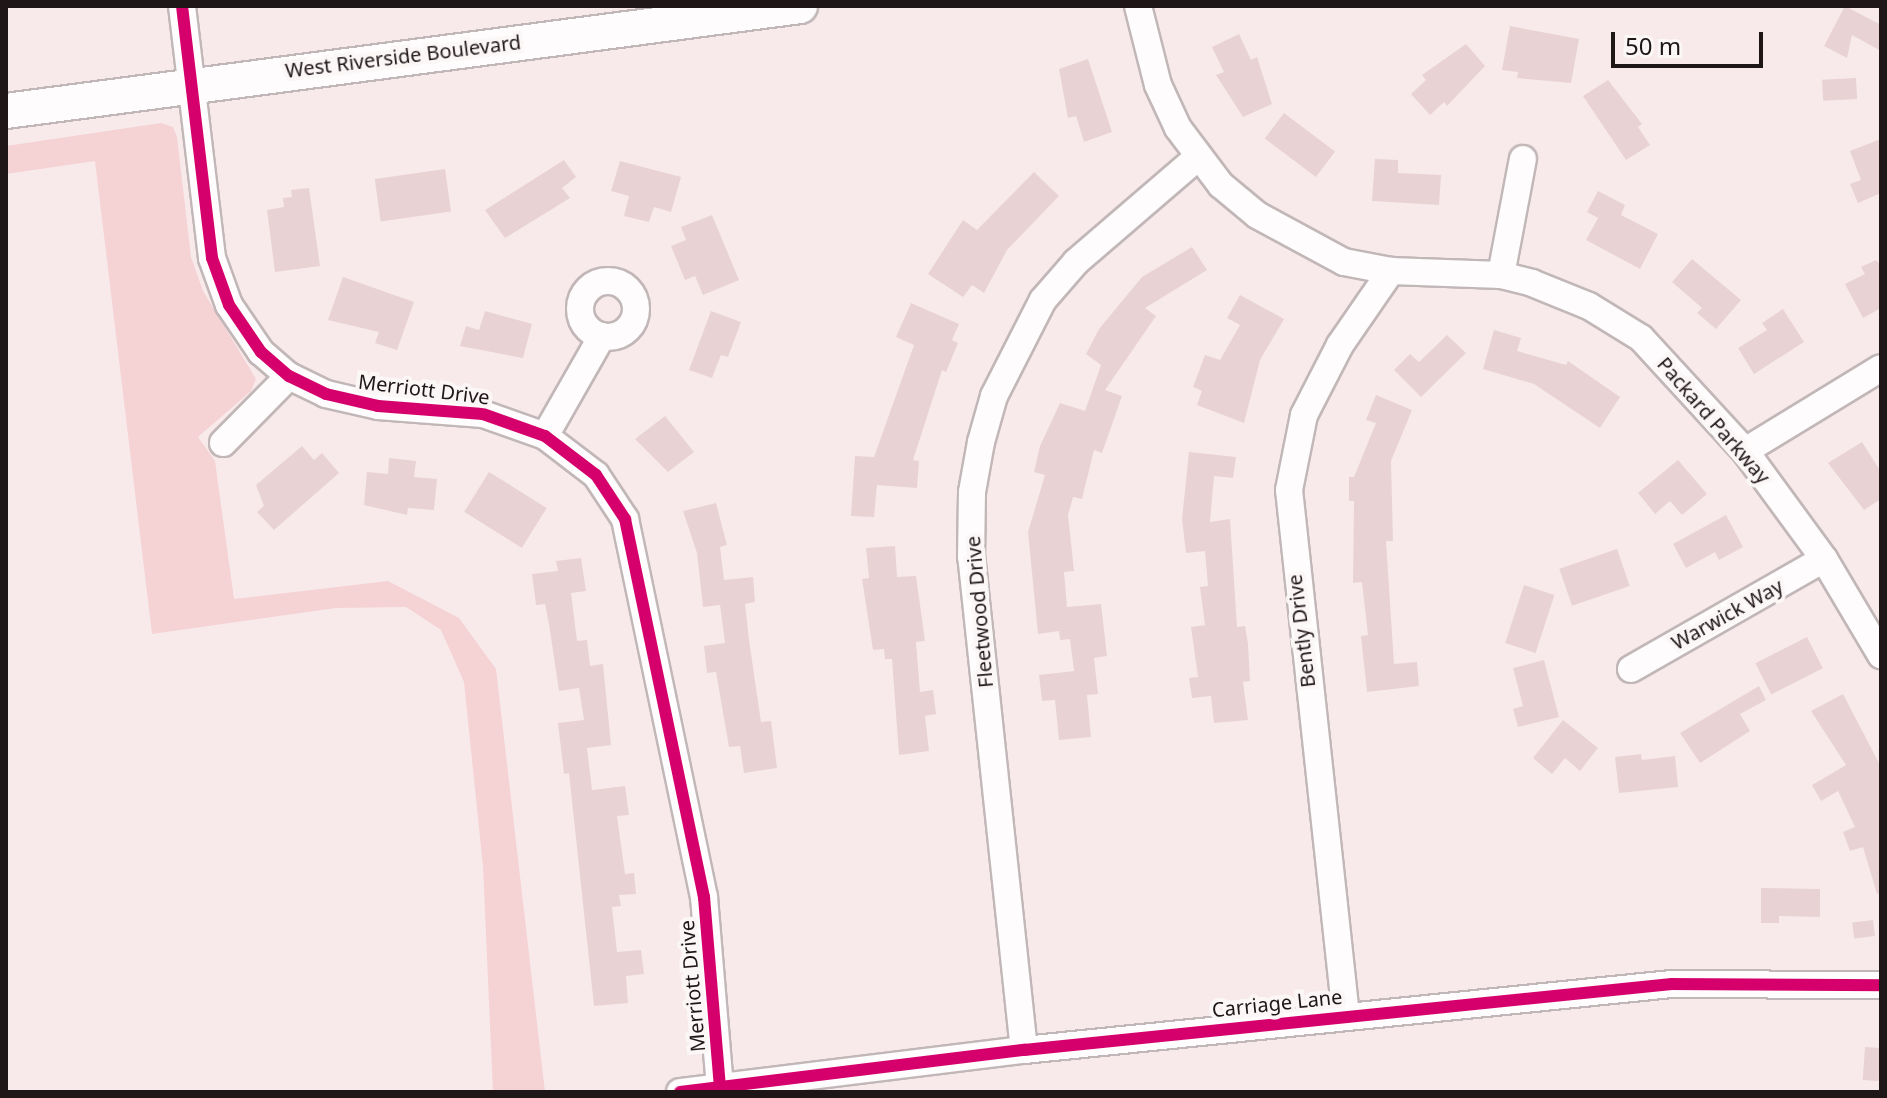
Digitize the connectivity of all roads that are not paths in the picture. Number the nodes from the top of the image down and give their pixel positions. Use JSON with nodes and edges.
{"nodes":[{"id":1,"x":182,"y":6,"type":"edge"},
{"id":2,"x":800,"y":6,"type":"edge"},
{"id":3,"x":1138,"y":6,"type":"edge"},
{"id":4,"x":190,"y":84,"type":"junction"},
{"id":5,"x":6,"y":111,"type":"edge"},
{"id":6,"x":1197,"y":158,"type":"junction"},
{"id":7,"x":1523,"y":159,"type":"dead end"},
{"id":8,"x":1391,"y":271,"type":"junction"},
{"id":9,"x":1501,"y":275,"type":"junction"},
{"id":10,"x":602,"y":336,"type":"dead end"},
{"id":11,"x":1881,"y":368,"type":"edge"},
{"id":12,"x":289,"y":376,"type":"junction"},
{"id":13,"x":545,"y":436,"type":"junction"},
{"id":14,"x":223,"y":443,"type":"dead end"},
{"id":15,"x":1745,"y":451,"type":"junction"},
{"id":16,"x":1824,"y":559,"type":"junction"},
{"id":17,"x":1881,"y":655,"type":"edge"},
{"id":18,"x":1631,"y":669,"type":"dead end"},
{"id":19,"x":1881,"y":985,"type":"edge"},
{"id":20,"x":1346,"y":1016,"type":"junction"},
{"id":21,"x":1024,"y":1050,"type":"junction"},
{"id":22,"x":720,"y":1088,"type":"junction"},
{"id":23,"x":680,"y":1092,"type":"edge"}],
"edges":[{"from":1,"to":4,"type":"street","name":"Merriott Drive"},
{"from":2,"to":4,"type":"main road","name":"West Riverside Boulevard"},
{"from":3,"to":6,"type":"street","name":"Packard Parkway"},
{"from":4,"to":5,"type":"main road","name":"West Riverside Boulevard"},
{"from":4,"to":12,"type":"street","name":"Merriott Drive"},
{"from":6,"to":8,"type":"street","name":"Packard Parkway"},
{"from":6,"to":21,"type":"street","name":"Fleetwood Drive"},
{"from":7,"to":9,"type":"street"},
{"from":8,"to":9,"type":"street","name":"Packard Parkway"},
{"from":8,"to":20,"type":"street","name":"Bently Drive"},
{"from":9,"to":15,"type":"street","name":"Packard Parkway"},
{"from":10,"to":13,"type":"street"},
{"from":11,"to":15,"type":"street"},
{"from":12,"to":13,"type":"street","name":"Merriott Drive"},
{"from":12,"to":14,"type":"street"},
{"from":13,"to":22,"type":"street","name":"Merriott Drive"},
{"from":15,"to":16,"type":"street","name":"Packard Parkway"},
{"from":16,"to":17,"type":"street","name":"Packard Parkway"},
{"from":16,"to":18,"type":"street","name":"Warwick Way"},
{"from":19,"to":20,"type":"street","name":"Carriage Lane"},
{"from":20,"to":21,"type":"street","name":"Carriage Lane"},
{"from":21,"to":22,"type":"street","name":"Carriage Lane"},
{"from":22,"to":23,"type":"street","name":"Carriage Lane"}]}
